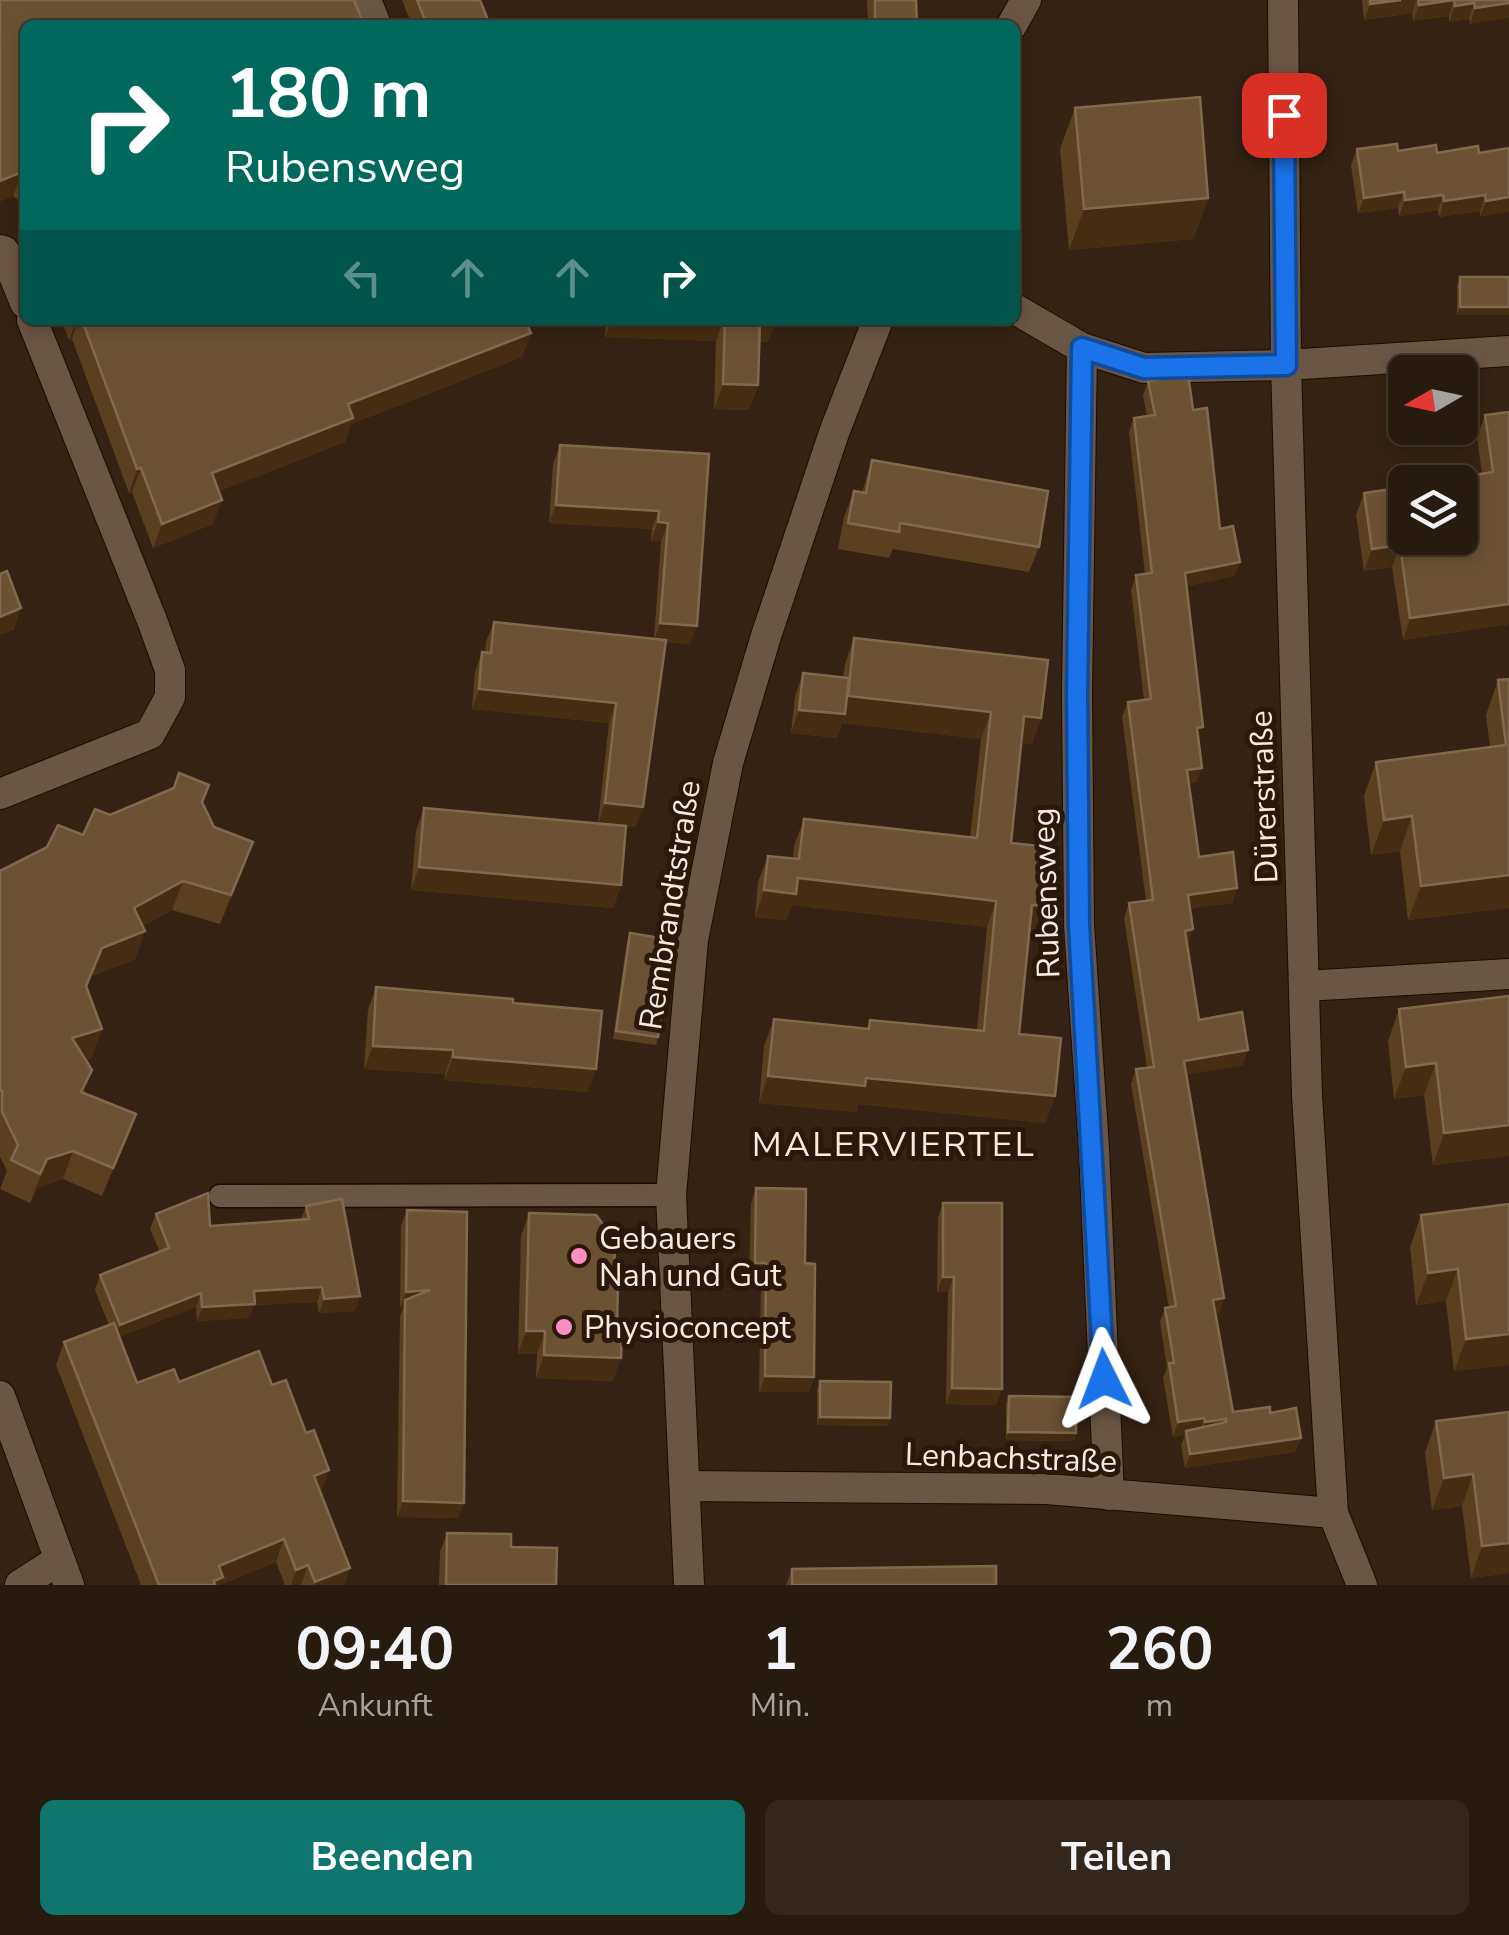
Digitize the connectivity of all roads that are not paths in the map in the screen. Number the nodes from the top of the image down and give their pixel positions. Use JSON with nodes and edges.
{"nodes":[{"id":1,"x":1283,"y":0,"type":"edge"},
{"id":2,"x":0,"y":250,"type":"edge"},
{"id":3,"x":20,"y":290,"type":"edge"},
{"id":4,"x":1020,"y":312,"type":"edge"},
{"id":5,"x":34,"y":325,"type":"edge"},
{"id":6,"x":876,"y":325,"type":"edge"},
{"id":7,"x":1082,"y":348,"type":"junction"},
{"id":8,"x":1509,"y":352,"type":"edge"},
{"id":9,"x":1286,"y":365,"type":"junction"},
{"id":10,"x":0,"y":794,"type":"edge"},
{"id":11,"x":1509,"y":974,"type":"edge"},
{"id":12,"x":1305,"y":986,"type":"junction"},
{"id":13,"x":671,"y":1195,"type":"junction"},
{"id":14,"x":220,"y":1196,"type":"dead end"},
{"id":15,"x":0,"y":1396,"type":"edge"},
{"id":16,"x":686,"y":1486,"type":"junction"},
{"id":17,"x":1110,"y":1495,"type":"junction"},
{"id":18,"x":1333,"y":1513,"type":"junction"},
{"id":19,"x":64,"y":1573,"type":"edge"},
{"id":20,"x":20,"y":1585,"type":"edge"},
{"id":21,"x":689,"y":1585,"type":"edge"},
{"id":22,"x":1362,"y":1585,"type":"edge"}],
"edges":[{"from":1,"to":9,"type":"street","name":"Dürerstraße"},
{"from":2,"to":3,"type":"street"},
{"from":4,"to":7,"type":"street"},
{"from":5,"to":10,"type":"street"},
{"from":6,"to":13,"type":"street","name":"Rembrandtstraße"},
{"from":7,"to":9,"type":"street"},
{"from":7,"to":17,"type":"street","name":"Rubensweg"},
{"from":8,"to":9,"type":"street"},
{"from":9,"to":12,"type":"street","name":"Dürerstraße"},
{"from":11,"to":12,"type":"street"},
{"from":12,"to":18,"type":"street","name":"Dürerstraße"},
{"from":13,"to":14,"type":"lane"},
{"from":13,"to":16,"type":"street","name":"Rembrandtstraße"},
{"from":15,"to":19,"type":"street"},
{"from":16,"to":17,"type":"street","name":"Lenbachstraße"},
{"from":16,"to":21,"type":"street","name":"Rembrandtstraße"},
{"from":17,"to":18,"type":"street","name":"Lenbachstraße"},
{"from":18,"to":22,"type":"street","name":"Dürerstraße"},
{"from":19,"to":20,"type":"street"}]}
